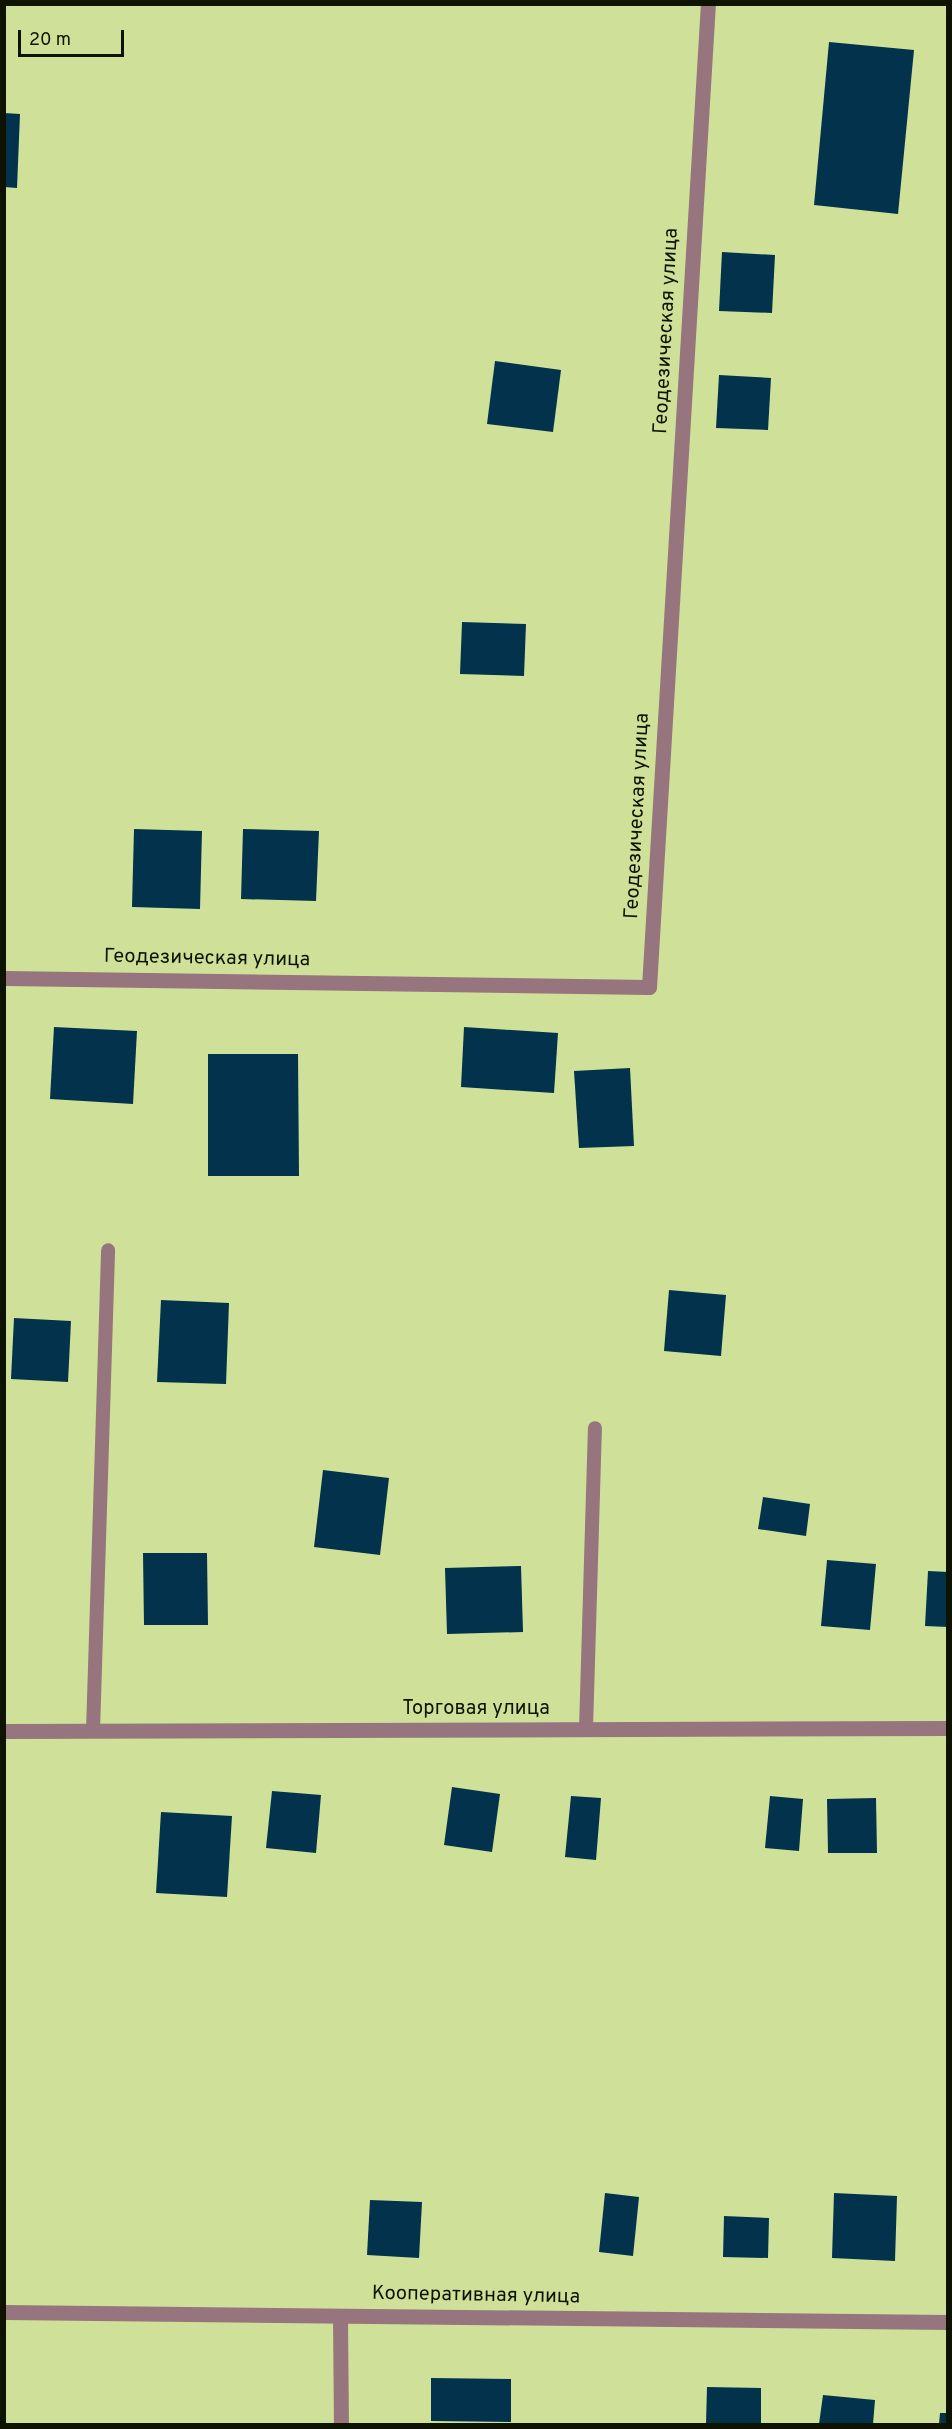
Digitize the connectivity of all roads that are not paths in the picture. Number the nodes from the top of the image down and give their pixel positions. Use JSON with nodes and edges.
{"nodes":[{"id":1,"x":708,"y":4,"type":"edge"},
{"id":2,"x":4,"y":978,"type":"edge"},
{"id":3,"x":108,"y":1250,"type":"dead end"},
{"id":4,"x":595,"y":1428,"type":"dead end"},
{"id":5,"x":948,"y":1728,"type":"edge"},
{"id":6,"x":586,"y":1729,"type":"junction"},
{"id":7,"x":4,"y":1731,"type":"edge"},
{"id":8,"x":93,"y":1731,"type":"junction"},
{"id":9,"x":4,"y":2312,"type":"edge"},
{"id":10,"x":340,"y":2316,"type":"junction"},
{"id":11,"x":948,"y":2322,"type":"edge"},
{"id":12,"x":341,"y":2424,"type":"edge"}],
"edges":[{"from":1,"to":2,"type":"street","name":"Геодезическая улица"},
{"from":3,"to":8,"type":"lane"},
{"from":4,"to":6,"type":"lane"},
{"from":5,"to":6,"type":"street","name":"Торговая улица"},
{"from":6,"to":8,"type":"street","name":"Торговая улица"},
{"from":7,"to":8,"type":"street","name":"Торговая улица"},
{"from":9,"to":10,"type":"street","name":"Кооперативная улица"},
{"from":10,"to":11,"type":"street","name":"Кооперативная улица"},
{"from":10,"to":12,"type":"street"}]}
